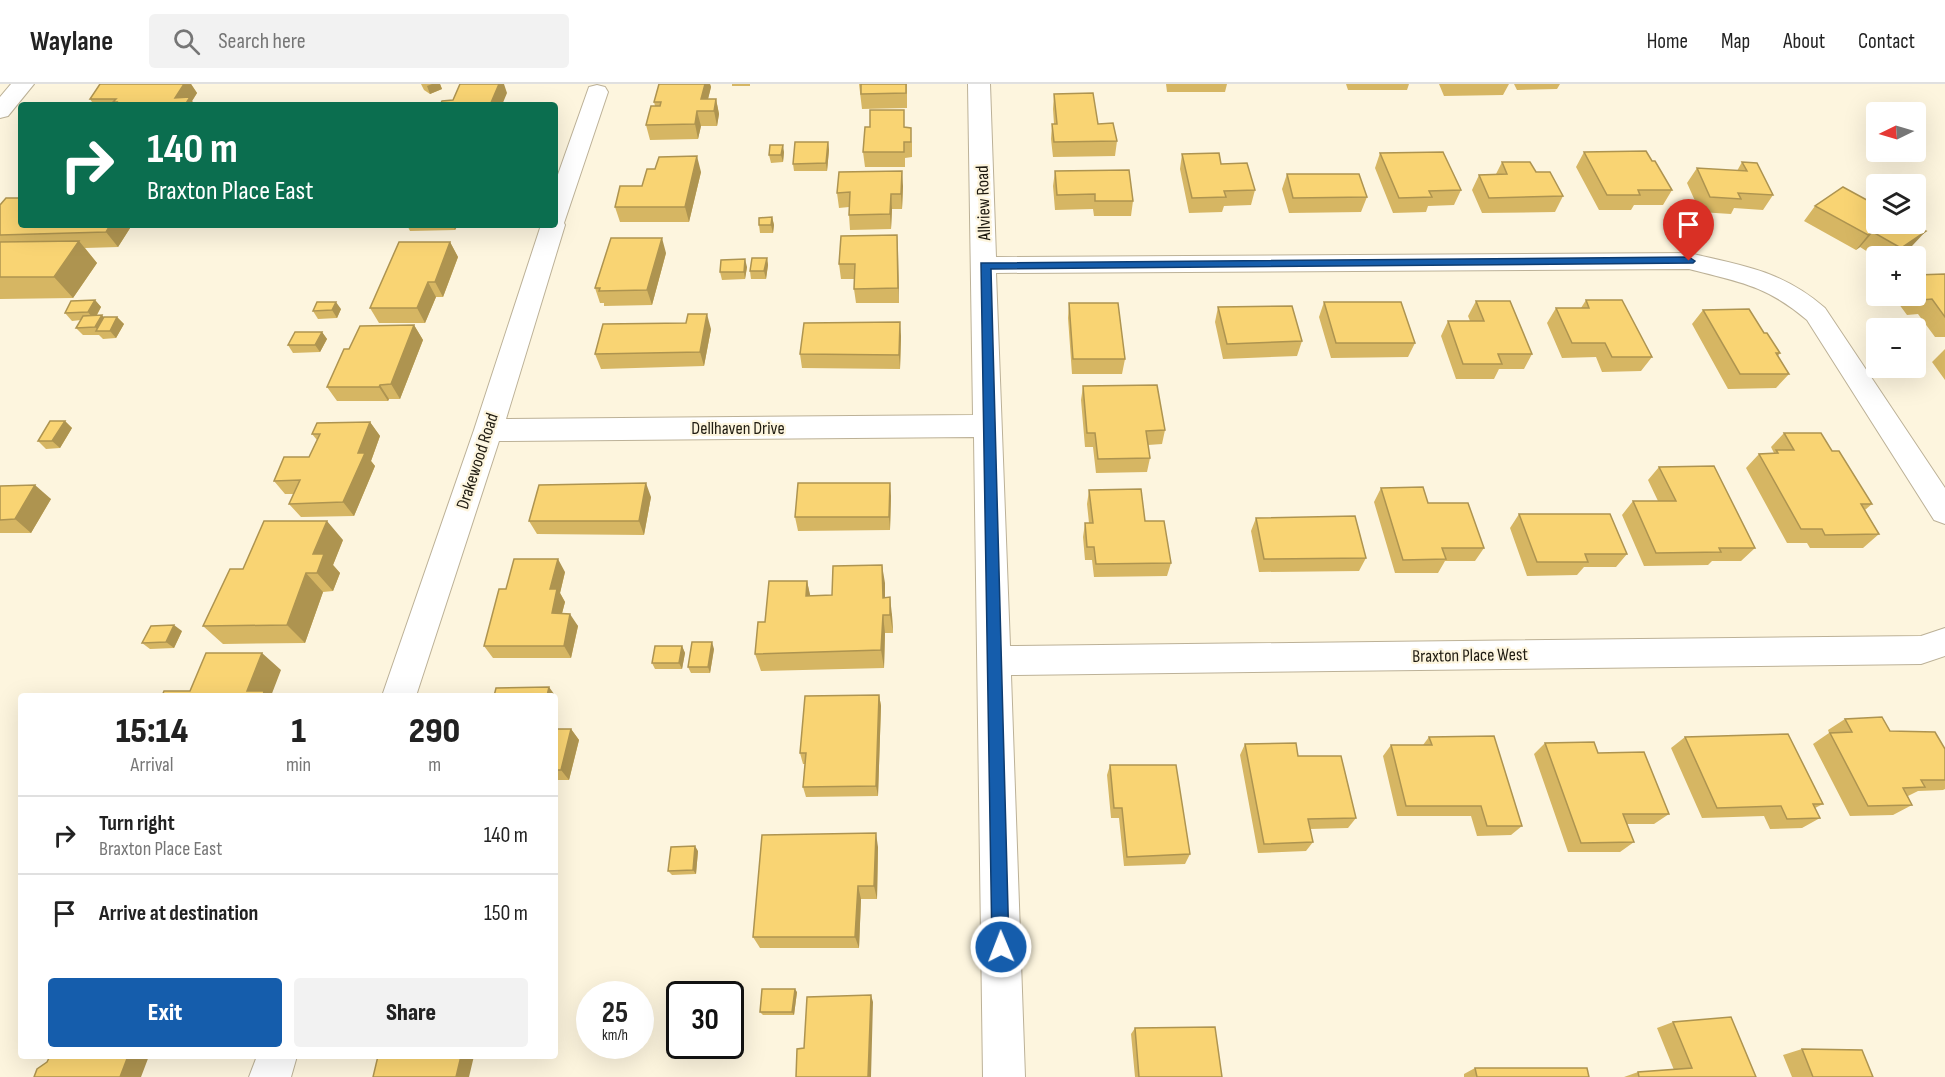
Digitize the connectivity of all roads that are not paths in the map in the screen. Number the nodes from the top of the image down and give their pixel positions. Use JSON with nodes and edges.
{"nodes":[{"id":1,"x":23,"y":84,"type":"edge"},
{"id":2,"x":979,"y":84,"type":"edge"},
{"id":3,"x":597,"y":92,"type":"dead end"},
{"id":4,"x":0,"y":111,"type":"edge"},
{"id":5,"x":558,"y":209,"type":"edge"},
{"id":6,"x":552,"y":228,"type":"edge"},
{"id":7,"x":985,"y":266,"type":"junction"},
{"id":8,"x":988,"y":426,"type":"junction"},
{"id":9,"x":488,"y":429,"type":"junction"},
{"id":10,"x":1945,"y":512,"type":"edge"},
{"id":11,"x":1945,"y":642,"type":"edge"},
{"id":12,"x":994,"y":661,"type":"junction"},
{"id":13,"x":400,"y":693,"type":"edge"},
{"id":14,"x":277,"y":1059,"type":"edge"},
{"id":15,"x":270,"y":1077,"type":"edge"},
{"id":16,"x":1004,"y":1077,"type":"edge"}],
"edges":[{"from":1,"to":4,"type":"street"},
{"from":2,"to":7,"type":"street","name":"Allview Road"},
{"from":3,"to":5,"type":"street"},
{"from":6,"to":9,"type":"street","name":"Drakewood Road"},
{"from":7,"to":8,"type":"street","name":"Allview Road"},
{"from":7,"to":10,"type":"street"},
{"from":8,"to":9,"type":"street","name":"Dellhaven Drive"},
{"from":8,"to":12,"type":"street","name":"Allview Road"},
{"from":9,"to":13,"type":"street","name":"Drakewood Road"},
{"from":11,"to":12,"type":"street","name":"Braxton Place West"},
{"from":12,"to":16,"type":"street","name":"Allview Road"},
{"from":14,"to":15,"type":"street"}]}
